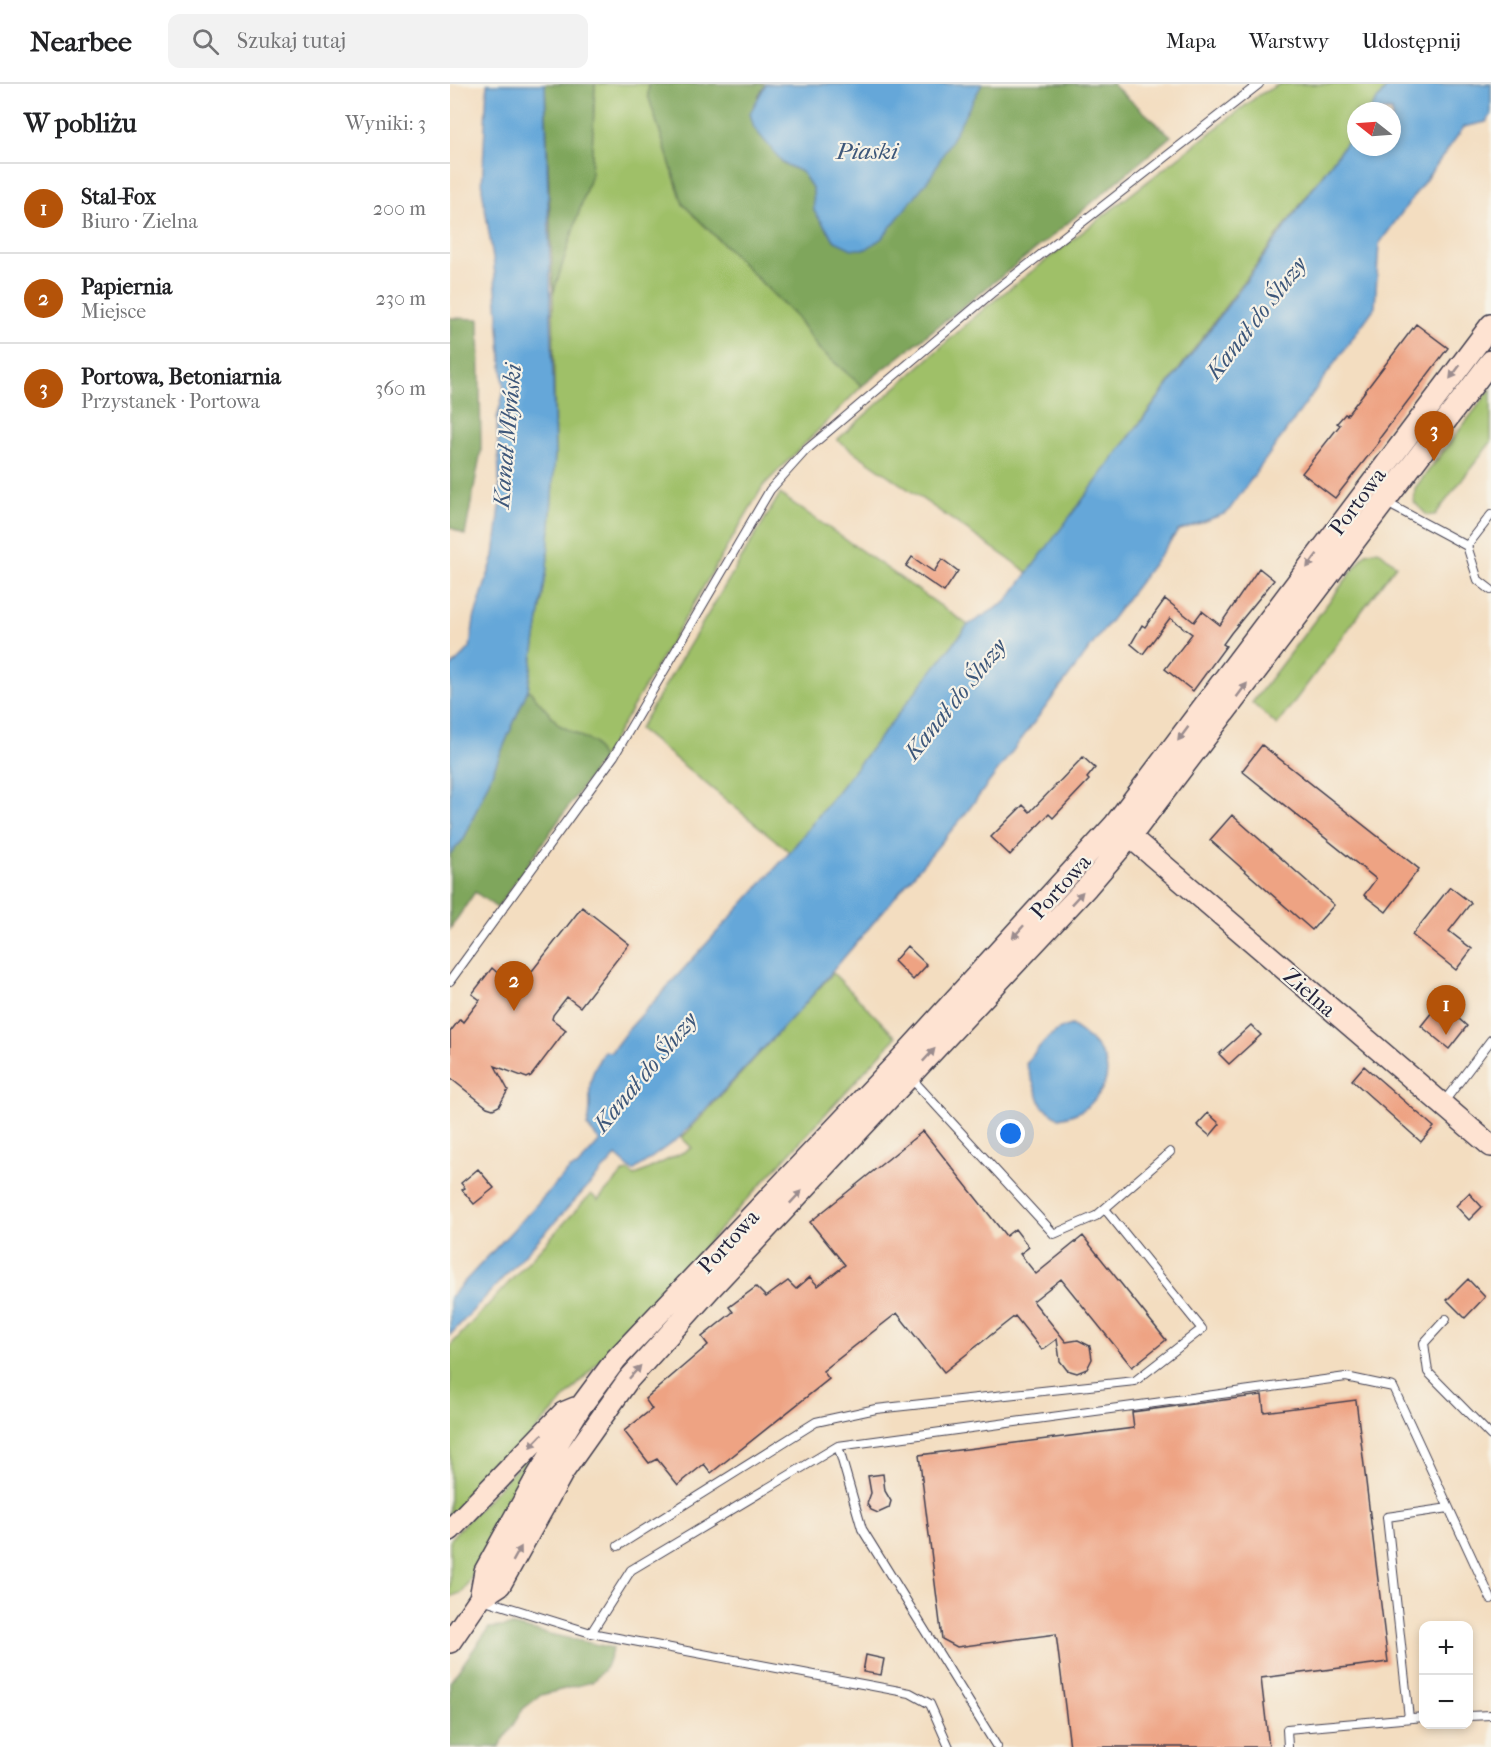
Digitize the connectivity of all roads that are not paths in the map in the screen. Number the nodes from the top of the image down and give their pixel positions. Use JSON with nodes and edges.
{"nodes":[{"id":1,"x":1259,"y":84,"type":"edge"},
{"id":2,"x":1491,"y":325,"type":"edge"},
{"id":3,"x":1491,"y":361,"type":"edge"},
{"id":4,"x":1366,"y":488,"type":"junction"},
{"id":5,"x":1385,"y":502,"type":"junction"},
{"id":6,"x":1491,"y":515,"type":"edge"},
{"id":7,"x":1467,"y":546,"type":"junction"},
{"id":8,"x":1491,"y":590,"type":"edge"},
{"id":9,"x":1217,"y":706,"type":"junction"},
{"id":10,"x":1123,"y":831,"type":"junction"},
{"id":11,"x":450,"y":981,"type":"edge"},
{"id":12,"x":1491,"y":1040,"type":"edge"},
{"id":13,"x":903,"y":1070,"type":"junction"},
{"id":14,"x":1442,"y":1104,"type":"junction"},
{"id":15,"x":1491,"y":1146,"type":"edge"},
{"id":16,"x":1170,"y":1152,"type":"dead end"},
{"id":17,"x":1105,"y":1209,"type":"junction"},
{"id":18,"x":1446,"y":1319,"type":"dead end"},
{"id":19,"x":581,"y":1406,"type":"junction"},
{"id":20,"x":599,"y":1418,"type":"junction"},
{"id":21,"x":1491,"y":1436,"type":"edge"},
{"id":22,"x":838,"y":1446,"type":"junction"},
{"id":23,"x":1449,"y":1508,"type":"junction"},
{"id":24,"x":450,"y":1530,"type":"edge"},
{"id":25,"x":618,"y":1546,"type":"dead end"},
{"id":26,"x":480,"y":1598,"type":"junction"},
{"id":27,"x":1491,"y":1599,"type":"edge"},
{"id":28,"x":456,"y":1620,"type":"edge"},
{"id":29,"x":591,"y":1633,"type":"junction"},
{"id":30,"x":450,"y":1642,"type":"edge"},
{"id":31,"x":1491,"y":1715,"type":"edge"},
{"id":32,"x":1473,"y":1716,"type":"edge"},
{"id":33,"x":1419,"y":1717,"type":"edge"},
{"id":34,"x":1409,"y":1718,"type":"junction"},
{"id":35,"x":949,"y":1747,"type":"edge"},
{"id":36,"x":998,"y":1747,"type":"edge"},
{"id":37,"x":1288,"y":1747,"type":"edge"}],
"edges":[{"from":1,"to":11,"type":"lane"},
{"from":2,"to":4,"type":"street","name":"Portowa","one_way":true},
{"from":3,"to":5,"type":"street","name":"Portowa"},
{"from":4,"to":5,"type":"lane"},
{"from":4,"to":9,"type":"street","name":"Portowa","one_way":true},
{"from":5,"to":7,"type":"lane"},
{"from":9,"to":5,"type":"street","name":"Portowa","one_way":true},
{"from":6,"to":7,"type":"lane"},
{"from":7,"to":8,"type":"lane"},
{"from":9,"to":10,"type":"street","name":"Portowa"},
{"from":10,"to":13,"type":"street","name":"Portowa"},
{"from":10,"to":14,"type":"street","name":"Zielna"},
{"from":12,"to":14,"type":"lane"},
{"from":13,"to":17,"type":"lane"},
{"from":13,"to":19,"type":"street","name":"Portowa"},
{"from":20,"to":13,"type":"street","name":"Portowa","one_way":true},
{"from":14,"to":15,"type":"street","name":"Zielna"},
{"from":16,"to":17,"type":"lane"},
{"from":17,"to":25,"type":"lane"},
{"from":18,"to":21,"type":"lane"},
{"from":19,"to":20,"type":"street"},
{"from":19,"to":24,"type":"street","one_way":true},
{"from":19,"to":26,"type":"street","name":"Portowa"},
{"from":26,"to":20,"type":"street","name":"Portowa","one_way":true},
{"from":22,"to":23,"type":"lane"},
{"from":22,"to":29,"type":"lane"},
{"from":22,"to":36,"type":"lane"},
{"from":23,"to":27,"type":"lane"},
{"from":23,"to":34,"type":"lane"},
{"from":26,"to":28,"type":"street"},
{"from":26,"to":29,"type":"lane"},
{"from":28,"to":30,"type":"street"},
{"from":29,"to":35,"type":"lane"},
{"from":31,"to":32,"type":"lane"},
{"from":33,"to":34,"type":"lane"},
{"from":34,"to":37,"type":"lane"}]}
